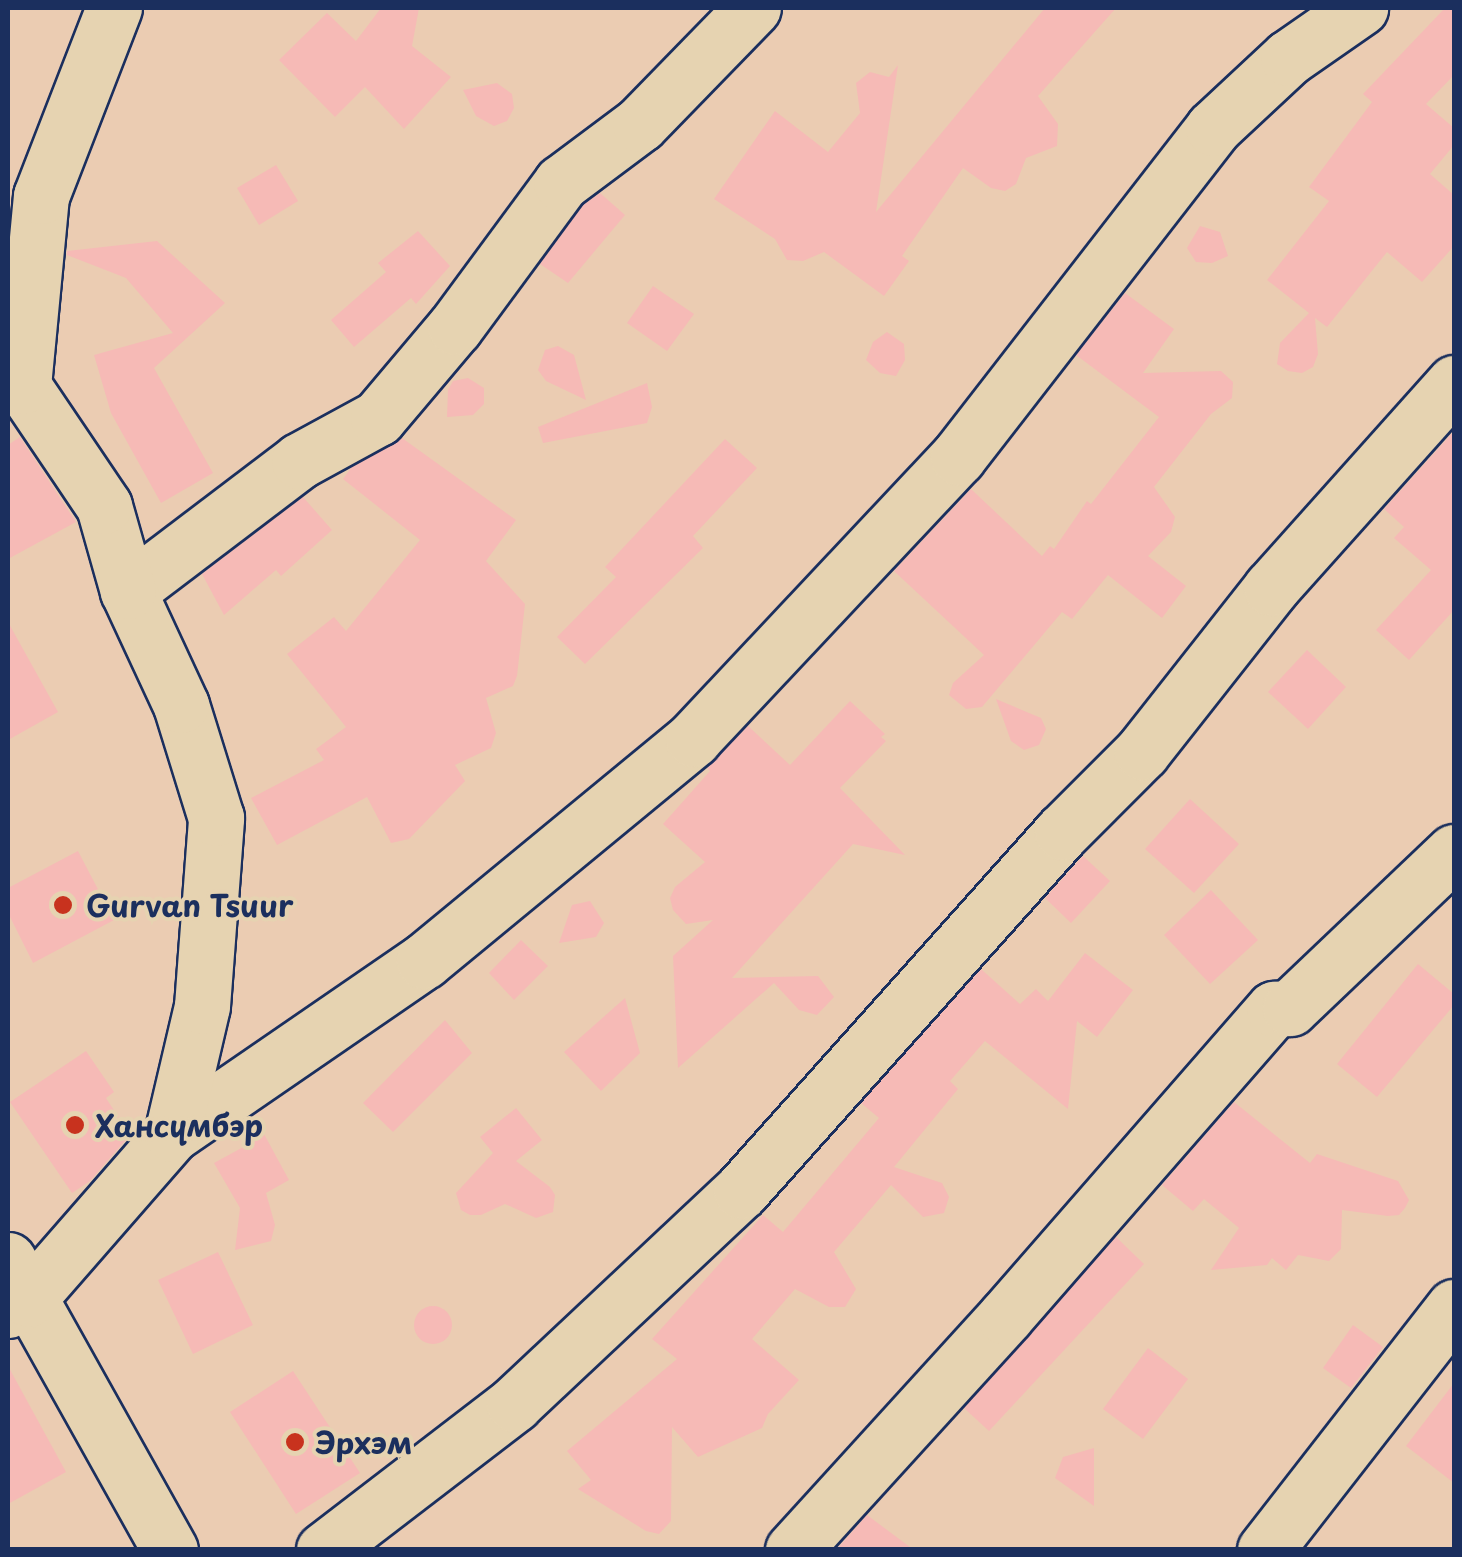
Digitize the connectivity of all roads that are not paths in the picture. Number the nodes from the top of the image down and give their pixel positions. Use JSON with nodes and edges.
{"nodes":[{"id":1,"x":114,"y":8,"type":"edge"},
{"id":2,"x":752,"y":8,"type":"edge"},
{"id":3,"x":1360,"y":8,"type":"edge"},
{"id":4,"x":1454,"y":383,"type":"edge"},
{"id":5,"x":15,"y":385,"type":"edge"},
{"id":6,"x":128,"y":590,"type":"junction"},
{"id":7,"x":1454,"y":852,"type":"edge"},
{"id":8,"x":172,"y":1134,"type":"junction"},
{"id":9,"x":14,"y":1290,"type":"edge"},
{"id":10,"x":1454,"y":1307,"type":"edge"},
{"id":11,"x":170,"y":1550,"type":"edge"},
{"id":12,"x":324,"y":1550,"type":"edge"},
{"id":13,"x":793,"y":1550,"type":"edge"},
{"id":14,"x":1265,"y":1550,"type":"edge"}],
"edges":[{"from":1,"to":5,"type":"street"},
{"from":2,"to":6,"type":"street"},
{"from":3,"to":8,"type":"street"},
{"from":4,"to":12,"type":"street"},
{"from":5,"to":6,"type":"street"},
{"from":6,"to":8,"type":"street"},
{"from":7,"to":13,"type":"street"},
{"from":8,"to":9,"type":"street"},
{"from":9,"to":11,"type":"street"},
{"from":10,"to":14,"type":"street"}]}
